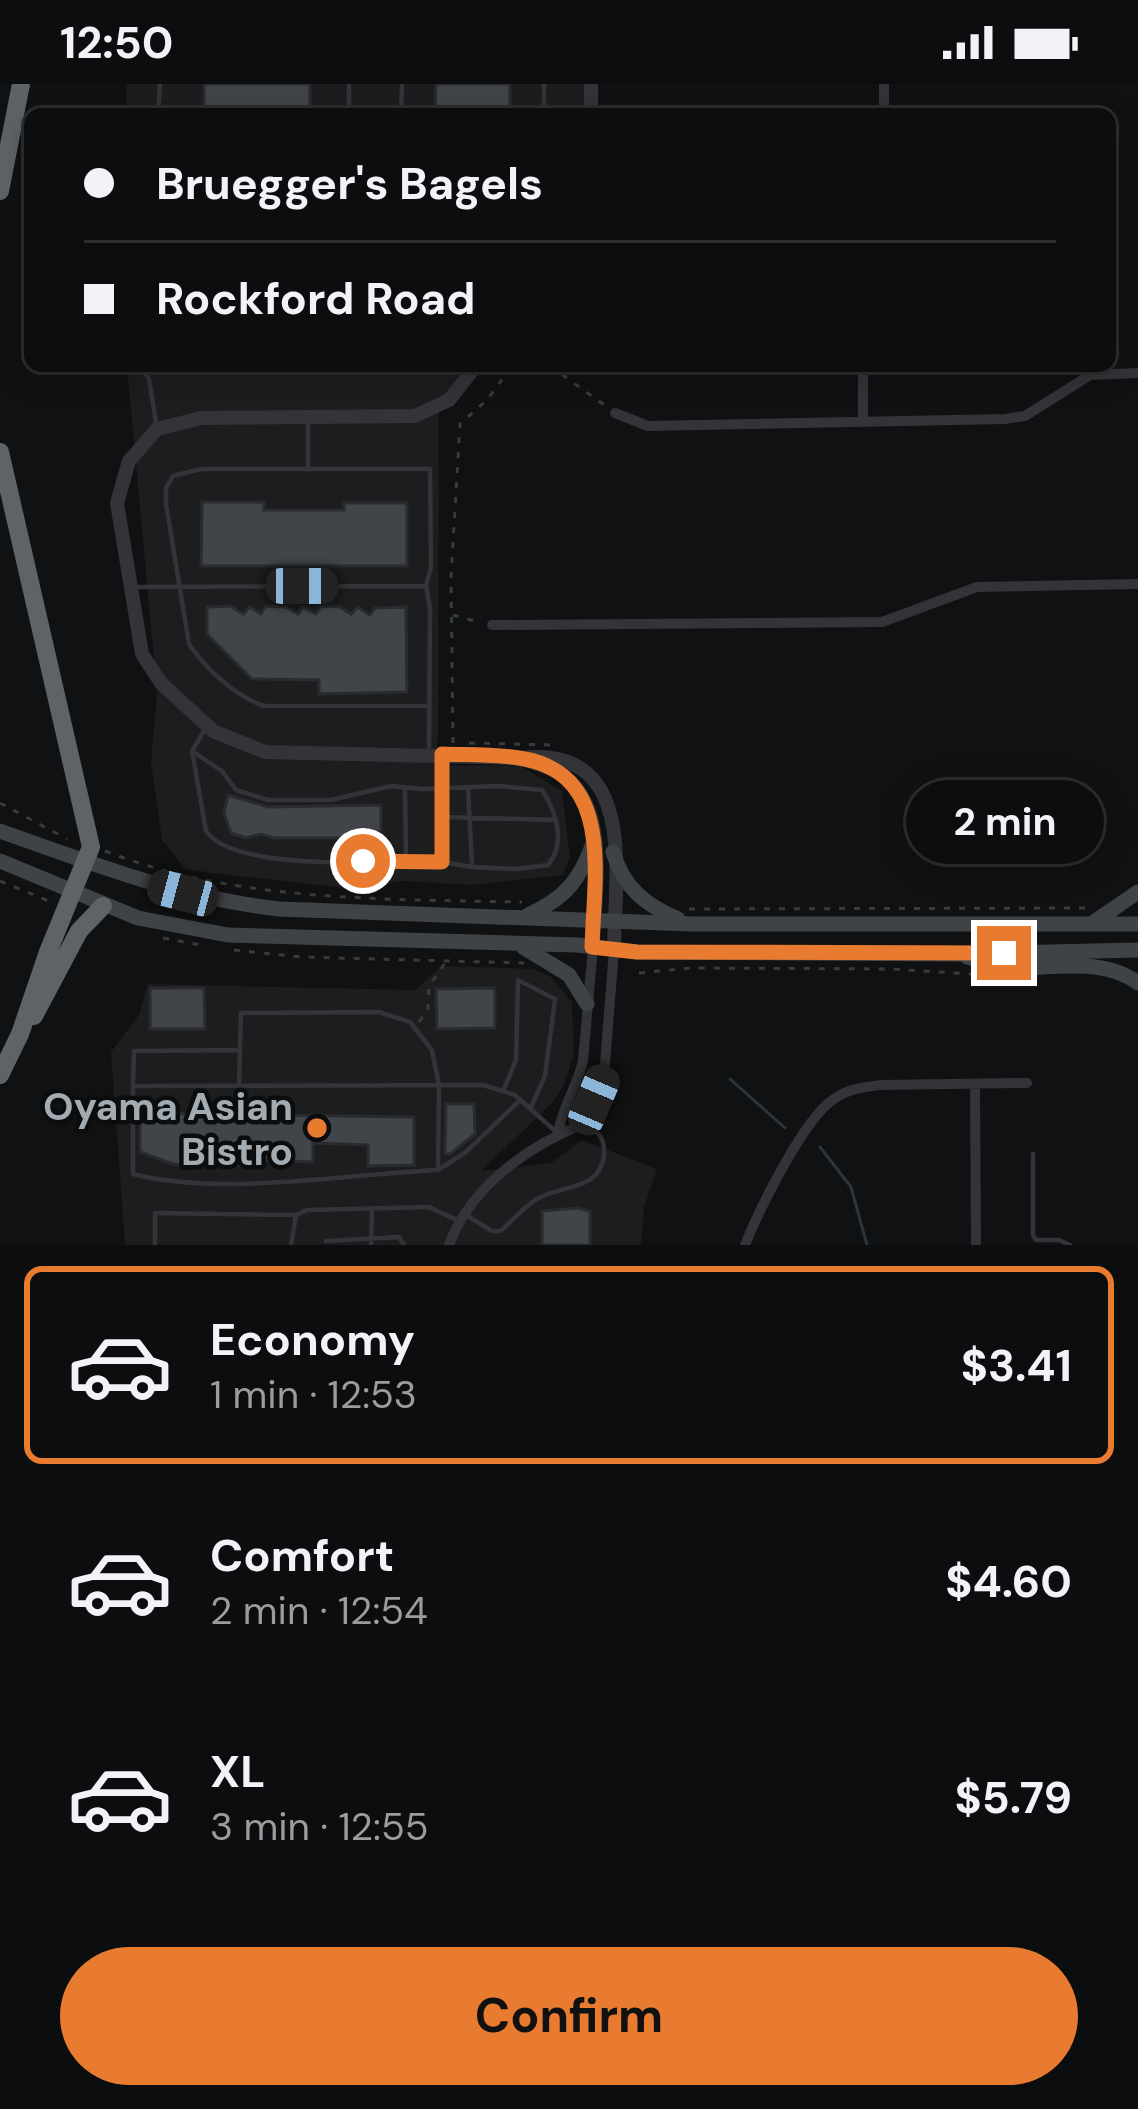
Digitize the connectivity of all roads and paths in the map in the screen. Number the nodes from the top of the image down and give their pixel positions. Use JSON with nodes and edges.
{"nodes":[{"id":1,"x":21,"y":84,"type":"edge"},
{"id":2,"x":0,"y":191,"type":"edge"},
{"id":3,"x":144,"y":372,"type":"edge"},
{"id":4,"x":471,"y":372,"type":"edge"},
{"id":5,"x":508,"y":372,"type":"edge"},
{"id":6,"x":558,"y":372,"type":"edge"},
{"id":7,"x":863,"y":372,"type":"edge"},
{"id":8,"x":1138,"y":374,"type":"edge"},
{"id":9,"x":615,"y":412,"type":"joint"},
{"id":10,"x":308,"y":418,"type":"junction"},
{"id":11,"x":863,"y":422,"type":"junction"},
{"id":12,"x":157,"y":429,"type":"junction"},
{"id":13,"x":0,"y":452,"type":"edge"},
{"id":14,"x":308,"y":470,"type":"junction"},
{"id":15,"x":1138,"y":584,"type":"edge"},
{"id":16,"x":178,"y":586,"type":"junction"},
{"id":17,"x":426,"y":586,"type":"junction"},
{"id":18,"x":130,"y":587,"type":"junction"},
{"id":19,"x":451,"y":614,"type":"junction"},
{"id":20,"x":491,"y":625,"type":"joint"},
{"id":21,"x":429,"y":706,"type":"junction"},
{"id":22,"x":207,"y":726,"type":"junction"},
{"id":23,"x":191,"y":751,"type":"junction"},
{"id":24,"x":441,"y":751,"type":"junction"},
{"id":25,"x":521,"y":758,"type":"junction"},
{"id":26,"x":405,"y":787,"type":"junction"},
{"id":27,"x":468,"y":788,"type":"junction"},
{"id":28,"x":442,"y":789,"type":"junction"},
{"id":29,"x":0,"y":803,"type":"edge"},
{"id":30,"x":442,"y":817,"type":"junction"},
{"id":31,"x":467,"y":817,"type":"junction"},
{"id":32,"x":556,"y":820,"type":"junction"},
{"id":33,"x":0,"y":831,"type":"edge"},
{"id":34,"x":72,"y":841,"type":"dead end"},
{"id":35,"x":594,"y":841,"type":"junction"},
{"id":36,"x":105,"y":850,"type":"dead end"},
{"id":37,"x":614,"y":852,"type":"junction"},
{"id":38,"x":0,"y":861,"type":"edge"},
{"id":39,"x":406,"y":861,"type":"junction"},
{"id":40,"x":86,"y":862,"type":"junction"},
{"id":41,"x":442,"y":862,"type":"junction"},
{"id":42,"x":472,"y":867,"type":"junction"},
{"id":43,"x":0,"y":881,"type":"edge"},
{"id":44,"x":74,"y":892,"type":"junction"},
{"id":45,"x":1138,"y":892,"type":"edge"},
{"id":46,"x":50,"y":902,"type":"dead end"},
{"id":47,"x":534,"y":902,"type":"dead end"},
{"id":48,"x":103,"y":906,"type":"junction"},
{"id":49,"x":678,"y":907,"type":"dead end"},
{"id":50,"x":1093,"y":916,"type":"junction"},
{"id":51,"x":520,"y":919,"type":"junction"},
{"id":52,"x":593,"y":921,"type":"junction"},
{"id":53,"x":614,"y":921,"type":"junction"},
{"id":54,"x":692,"y":924,"type":"junction"},
{"id":55,"x":1138,"y":924,"type":"edge"},
{"id":56,"x":147,"y":934,"type":"dead end"},
{"id":57,"x":521,"y":945,"type":"junction"},
{"id":58,"x":204,"y":946,"type":"dead end"},
{"id":59,"x":592,"y":947,"type":"junction"},
{"id":60,"x":224,"y":949,"type":"dead end"},
{"id":61,"x":614,"y":950,"type":"junction"},
{"id":62,"x":1138,"y":950,"type":"edge"},
{"id":63,"x":958,"y":954,"type":"junction"},
{"id":64,"x":446,"y":961,"type":"junction"},
{"id":65,"x":538,"y":965,"type":"dead end"},
{"id":66,"x":639,"y":973,"type":"dead end"},
{"id":67,"x":989,"y":975,"type":"dead end"},
{"id":68,"x":1138,"y":983,"type":"edge"},
{"id":69,"x":587,"y":1004,"type":"junction"},
{"id":70,"x":415,"y":1029,"type":"junction"},
{"id":71,"x":20,"y":1034,"type":"junction"},
{"id":72,"x":240,"y":1050,"type":"junction"},
{"id":73,"x":0,"y":1075,"type":"edge"},
{"id":74,"x":1027,"y":1083,"type":"dead end"},
{"id":75,"x":975,"y":1084,"type":"junction"},
{"id":76,"x":439,"y":1085,"type":"junction"},
{"id":77,"x":239,"y":1086,"type":"junction"},
{"id":78,"x":133,"y":1087,"type":"junction"},
{"id":79,"x":504,"y":1088,"type":"junction"},
{"id":80,"x":521,"y":1099,"type":"junction"},
{"id":81,"x":531,"y":1107,"type":"junction"},
{"id":82,"x":583,"y":1124,"type":"junction"},
{"id":83,"x":558,"y":1134,"type":"junction"},
{"id":84,"x":1033,"y":1154,"type":"dead end"},
{"id":85,"x":438,"y":1170,"type":"junction"},
{"id":86,"x":372,"y":1208,"type":"junction"},
{"id":87,"x":296,"y":1215,"type":"junction"},
{"id":88,"x":461,"y":1217,"type":"junction"},
{"id":89,"x":326,"y":1241,"type":"dead end"},
{"id":90,"x":371,"y":1242,"type":"edge"},
{"id":91,"x":155,"y":1245,"type":"edge"},
{"id":92,"x":291,"y":1245,"type":"edge"},
{"id":93,"x":404,"y":1245,"type":"edge"},
{"id":94,"x":449,"y":1245,"type":"edge"},
{"id":95,"x":745,"y":1245,"type":"edge"},
{"id":96,"x":976,"y":1245,"type":"edge"},
{"id":97,"x":1070,"y":1245,"type":"edge"}],
"edges":[{"from":1,"to":2,"type":"highway"},
{"from":3,"to":12,"type":"lane"},
{"from":4,"to":10,"type":"street"},
{"from":5,"to":19,"type":"path"},
{"from":6,"to":9,"type":"path"},
{"from":7,"to":11,"type":"street"},
{"from":8,"to":11,"type":"street"},
{"from":9,"to":11,"type":"street"},
{"from":10,"to":12,"type":"street"},
{"from":10,"to":14,"type":"lane"},
{"from":12,"to":18,"type":"street"},
{"from":13,"to":40,"type":"highway"},
{"from":14,"to":16,"type":"lane"},
{"from":14,"to":17,"type":"lane"},
{"from":15,"to":20,"type":"street"},
{"from":16,"to":17,"type":"lane"},
{"from":16,"to":18,"type":"lane"},
{"from":16,"to":21,"type":"lane"},
{"from":17,"to":21,"type":"lane"},
{"from":18,"to":22,"type":"street"},
{"from":19,"to":20,"type":"path"},
{"from":19,"to":24,"type":"path"},
{"from":21,"to":24,"type":"lane"},
{"from":22,"to":23,"type":"lane"},
{"from":22,"to":24,"type":"street"},
{"from":23,"to":26,"type":"lane"},
{"from":23,"to":39,"type":"lane"},
{"from":24,"to":25,"type":"street"},
{"from":24,"to":28,"type":"lane"},
{"from":25,"to":35,"type":"street"},
{"from":25,"to":37,"type":"street"},
{"from":26,"to":28,"type":"lane"},
{"from":26,"to":39,"type":"lane"},
{"from":27,"to":28,"type":"lane"},
{"from":27,"to":31,"type":"lane"},
{"from":27,"to":32,"type":"lane"},
{"from":28,"to":30,"type":"lane"},
{"from":29,"to":34,"type":"path"},
{"from":30,"to":31,"type":"lane"},
{"from":30,"to":41,"type":"lane"},
{"from":31,"to":32,"type":"lane"},
{"from":31,"to":42,"type":"lane"},
{"from":32,"to":42,"type":"lane"},
{"from":33,"to":40,"type":"main road"},
{"from":35,"to":51,"type":"main road"},
{"from":35,"to":52,"type":"street"},
{"from":36,"to":47,"type":"path"},
{"from":37,"to":53,"type":"street"},
{"from":37,"to":54,"type":"main road"},
{"from":38,"to":44,"type":"main road"},
{"from":39,"to":41,"type":"lane"},
{"from":40,"to":44,"type":"highway"},
{"from":40,"to":51,"type":"main road"},
{"from":41,"to":42,"type":"lane"},
{"from":43,"to":46,"type":"path"},
{"from":44,"to":48,"type":"main road"},
{"from":44,"to":71,"type":"highway"},
{"from":45,"to":50,"type":"main road"},
{"from":48,"to":57,"type":"main road"},
{"from":48,"to":71,"type":"highway"},
{"from":49,"to":50,"type":"path"},
{"from":50,"to":54,"type":"main road"},
{"from":50,"to":55,"type":"main road"},
{"from":51,"to":52,"type":"main road"},
{"from":52,"to":53,"type":"main road"},
{"from":52,"to":59,"type":"street"},
{"from":53,"to":54,"type":"main road"},
{"from":53,"to":61,"type":"street"},
{"from":56,"to":58,"type":"path"},
{"from":57,"to":59,"type":"main road"},
{"from":57,"to":69,"type":"main road"},
{"from":59,"to":61,"type":"main road"},
{"from":59,"to":69,"type":"street"},
{"from":60,"to":64,"type":"path"},
{"from":61,"to":63,"type":"main road"},
{"from":61,"to":82,"type":"street"},
{"from":62,"to":63,"type":"main road"},
{"from":63,"to":68,"type":"main road"},
{"from":64,"to":65,"type":"path"},
{"from":64,"to":70,"type":"path"},
{"from":66,"to":67,"type":"path"},
{"from":69,"to":83,"type":"street"},
{"from":70,"to":72,"type":"lane"},
{"from":70,"to":76,"type":"lane"},
{"from":71,"to":73,"type":"highway"},
{"from":72,"to":77,"type":"lane"},
{"from":72,"to":78,"type":"lane"},
{"from":74,"to":75,"type":"street"},
{"from":75,"to":95,"type":"street"},
{"from":75,"to":96,"type":"street"},
{"from":76,"to":77,"type":"lane"},
{"from":76,"to":79,"type":"lane"},
{"from":76,"to":85,"type":"lane"},
{"from":77,"to":78,"type":"lane"},
{"from":78,"to":85,"type":"lane"},
{"from":79,"to":80,"type":"lane"},
{"from":79,"to":81,"type":"lane"},
{"from":80,"to":81,"type":"lane"},
{"from":80,"to":85,"type":"lane"},
{"from":81,"to":83,"type":"lane"},
{"from":82,"to":83,"type":"street"},
{"from":82,"to":88,"type":"lane"},
{"from":83,"to":88,"type":"street"},
{"from":84,"to":97,"type":"lane"},
{"from":86,"to":87,"type":"lane"},
{"from":86,"to":88,"type":"lane"},
{"from":86,"to":90,"type":"lane"},
{"from":87,"to":91,"type":"lane"},
{"from":87,"to":92,"type":"lane"},
{"from":88,"to":94,"type":"street"},
{"from":89,"to":90,"type":"lane"},
{"from":90,"to":93,"type":"lane"}]}
